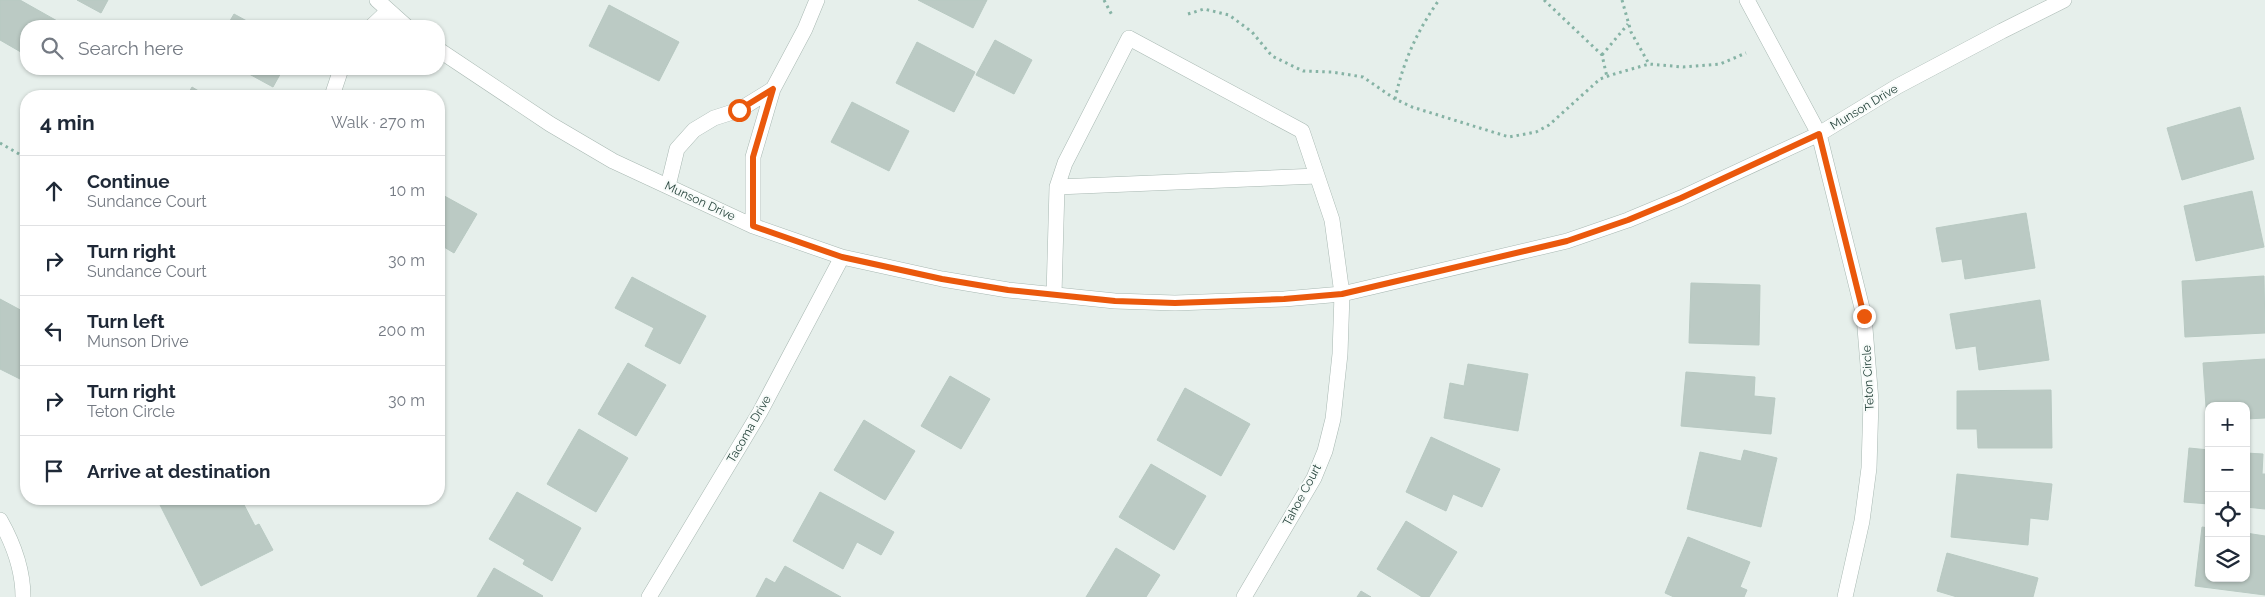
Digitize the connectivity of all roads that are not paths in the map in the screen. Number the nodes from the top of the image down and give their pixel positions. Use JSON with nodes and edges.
{"nodes":[{"id":1,"x":817,"y":0,"type":"edge"},
{"id":2,"x":1747,"y":0,"type":"edge"},
{"id":3,"x":2064,"y":0,"type":"edge"},
{"id":4,"x":383,"y":5,"type":"edge"},
{"id":5,"x":375,"y":20,"type":"edge"},
{"id":6,"x":399,"y":20,"type":"edge"},
{"id":7,"x":445,"y":54,"type":"edge"},
{"id":8,"x":339,"y":75,"type":"edge"},
{"id":9,"x":773,"y":89,"type":"junction"},
{"id":10,"x":334,"y":90,"type":"edge"},
{"id":11,"x":1819,"y":134,"type":"junction"},
{"id":12,"x":1317,"y":176,"type":"junction"},
{"id":13,"x":668,"y":186,"type":"junction"},
{"id":14,"x":1057,"y":187,"type":"junction"},
{"id":15,"x":753,"y":226,"type":"junction"},
{"id":16,"x":842,"y":257,"type":"junction"},
{"id":17,"x":1342,"y":294,"type":"junction"},
{"id":18,"x":1054,"y":295,"type":"junction"},
{"id":19,"x":0,"y":520,"type":"edge"},
{"id":20,"x":23,"y":597,"type":"edge"},
{"id":21,"x":649,"y":597,"type":"edge"},
{"id":22,"x":1244,"y":597,"type":"edge"},
{"id":23,"x":1845,"y":597,"type":"edge"}],
"edges":[{"from":1,"to":9,"type":"street"},
{"from":2,"to":11,"type":"street","name":"Teton Circle"},
{"from":3,"to":11,"type":"street","name":"Munson Drive"},
{"from":4,"to":5,"type":"street"},
{"from":4,"to":6,"type":"street"},
{"from":7,"to":13,"type":"street","name":"Munson Drive"},
{"from":8,"to":10,"type":"street"},
{"from":9,"to":13,"type":"street"},
{"from":9,"to":15,"type":"street"},
{"from":11,"to":17,"type":"street","name":"Munson Drive"},
{"from":11,"to":23,"type":"street","name":"Teton Circle"},
{"from":12,"to":14,"type":"street"},
{"from":12,"to":14,"type":"street","name":"Tahoe Court"},
{"from":12,"to":17,"type":"street","name":"Tahoe Court"},
{"from":13,"to":15,"type":"street","name":"Munson Drive"},
{"from":14,"to":18,"type":"street"},
{"from":15,"to":16,"type":"street","name":"Munson Drive"},
{"from":16,"to":18,"type":"street","name":"Munson Drive"},
{"from":16,"to":21,"type":"street","name":"Tacoma Drive"},
{"from":17,"to":18,"type":"street","name":"Munson Drive"},
{"from":17,"to":22,"type":"street","name":"Tahoe Court"},
{"from":19,"to":20,"type":"street"}]}
